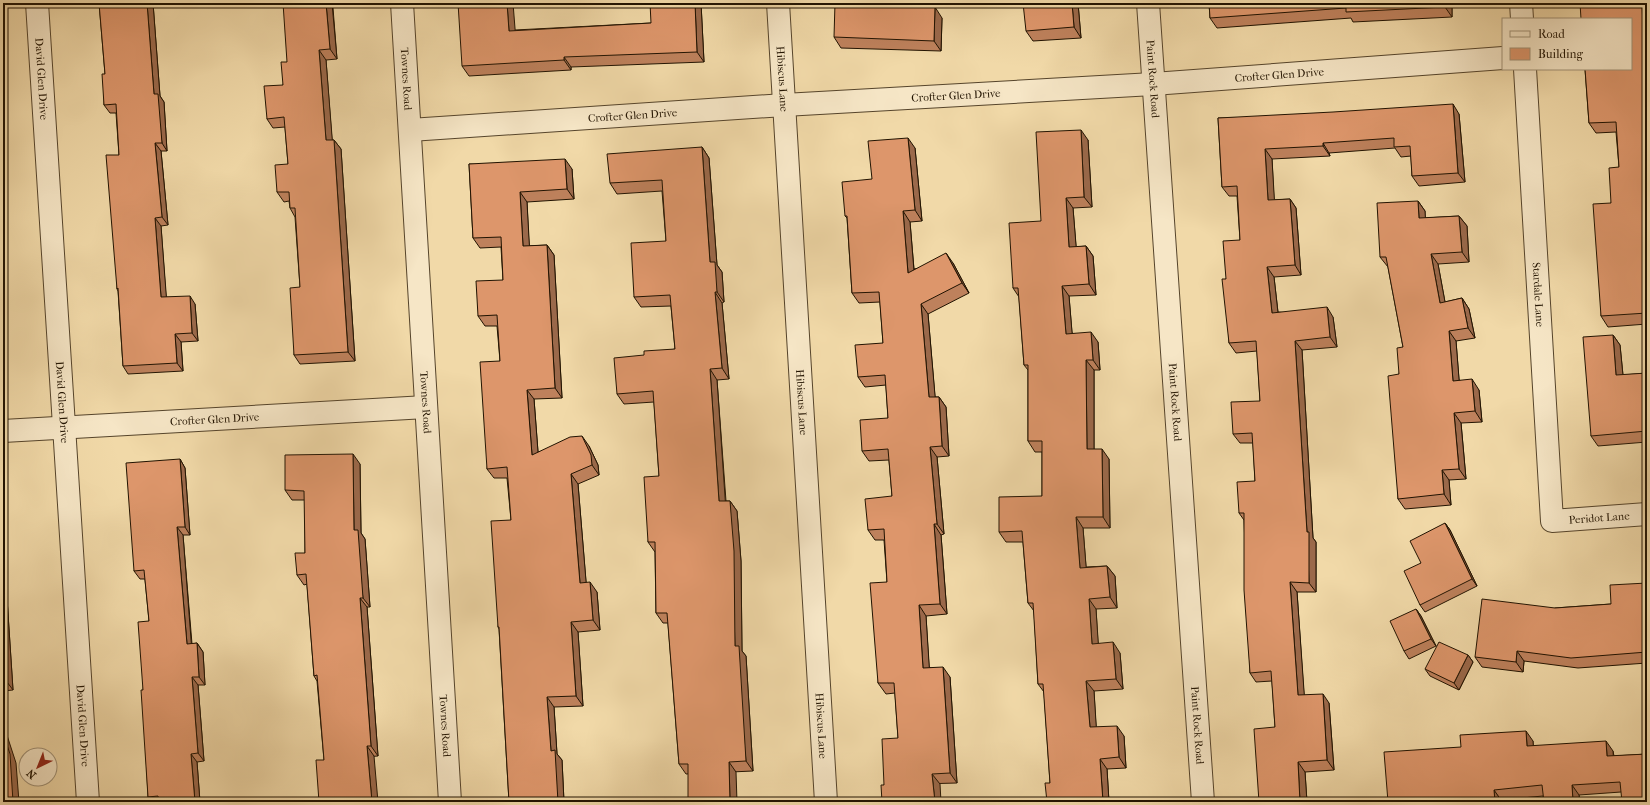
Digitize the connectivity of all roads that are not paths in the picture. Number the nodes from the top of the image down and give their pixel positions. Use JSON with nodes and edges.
{"nodes":[{"id":1,"x":37,"y":3,"type":"edge"},
{"id":2,"x":402,"y":3,"type":"edge"},
{"id":3,"x":778,"y":3,"type":"edge"},
{"id":4,"x":1148,"y":3,"type":"edge"},
{"id":5,"x":1521,"y":3,"type":"edge"},
{"id":6,"x":1522,"y":18,"type":"edge"},
{"id":7,"x":1502,"y":58,"type":"edge"},
{"id":8,"x":1525,"y":70,"type":"edge"},
{"id":9,"x":1153,"y":84,"type":"junction"},
{"id":10,"x":784,"y":105,"type":"junction"},
{"id":11,"x":410,"y":130,"type":"junction"},
{"id":12,"x":426,"y":407,"type":"junction"},
{"id":13,"x":63,"y":427,"type":"junction"},
{"id":14,"x":3,"y":431,"type":"edge"},
{"id":15,"x":1647,"y":514,"type":"edge"},
{"id":16,"x":1552,"y":520,"type":"joint"},
{"id":17,"x":88,"y":802,"type":"edge"},
{"id":18,"x":450,"y":802,"type":"edge"},
{"id":19,"x":826,"y":802,"type":"edge"},
{"id":20,"x":1203,"y":802,"type":"edge"}],
"edges":[{"from":1,"to":13,"type":"street","name":"David Glen Drive"},
{"from":2,"to":11,"type":"street","name":"Townes Road"},
{"from":3,"to":10,"type":"street","name":"Hibiscus Lane"},
{"from":4,"to":9,"type":"street","name":"Paint Rock Road"},
{"from":5,"to":6,"type":"street"},
{"from":7,"to":9,"type":"street","name":"Crofter Glen Drive"},
{"from":8,"to":16,"type":"street","name":"Stardale Lane"},
{"from":9,"to":10,"type":"street","name":"Crofter Glen Drive"},
{"from":9,"to":20,"type":"street","name":"Paint Rock Road"},
{"from":10,"to":11,"type":"street","name":"Crofter Glen Drive"},
{"from":10,"to":19,"type":"street","name":"Hibiscus Lane"},
{"from":11,"to":12,"type":"street","name":"Townes Road"},
{"from":12,"to":13,"type":"street","name":"Crofter Glen Drive"},
{"from":12,"to":18,"type":"street","name":"Townes Road"},
{"from":13,"to":14,"type":"street","name":"Crofter Glen Drive"},
{"from":13,"to":17,"type":"street","name":"David Glen Drive"},
{"from":15,"to":16,"type":"street","name":"Peridot Lane"}]}
